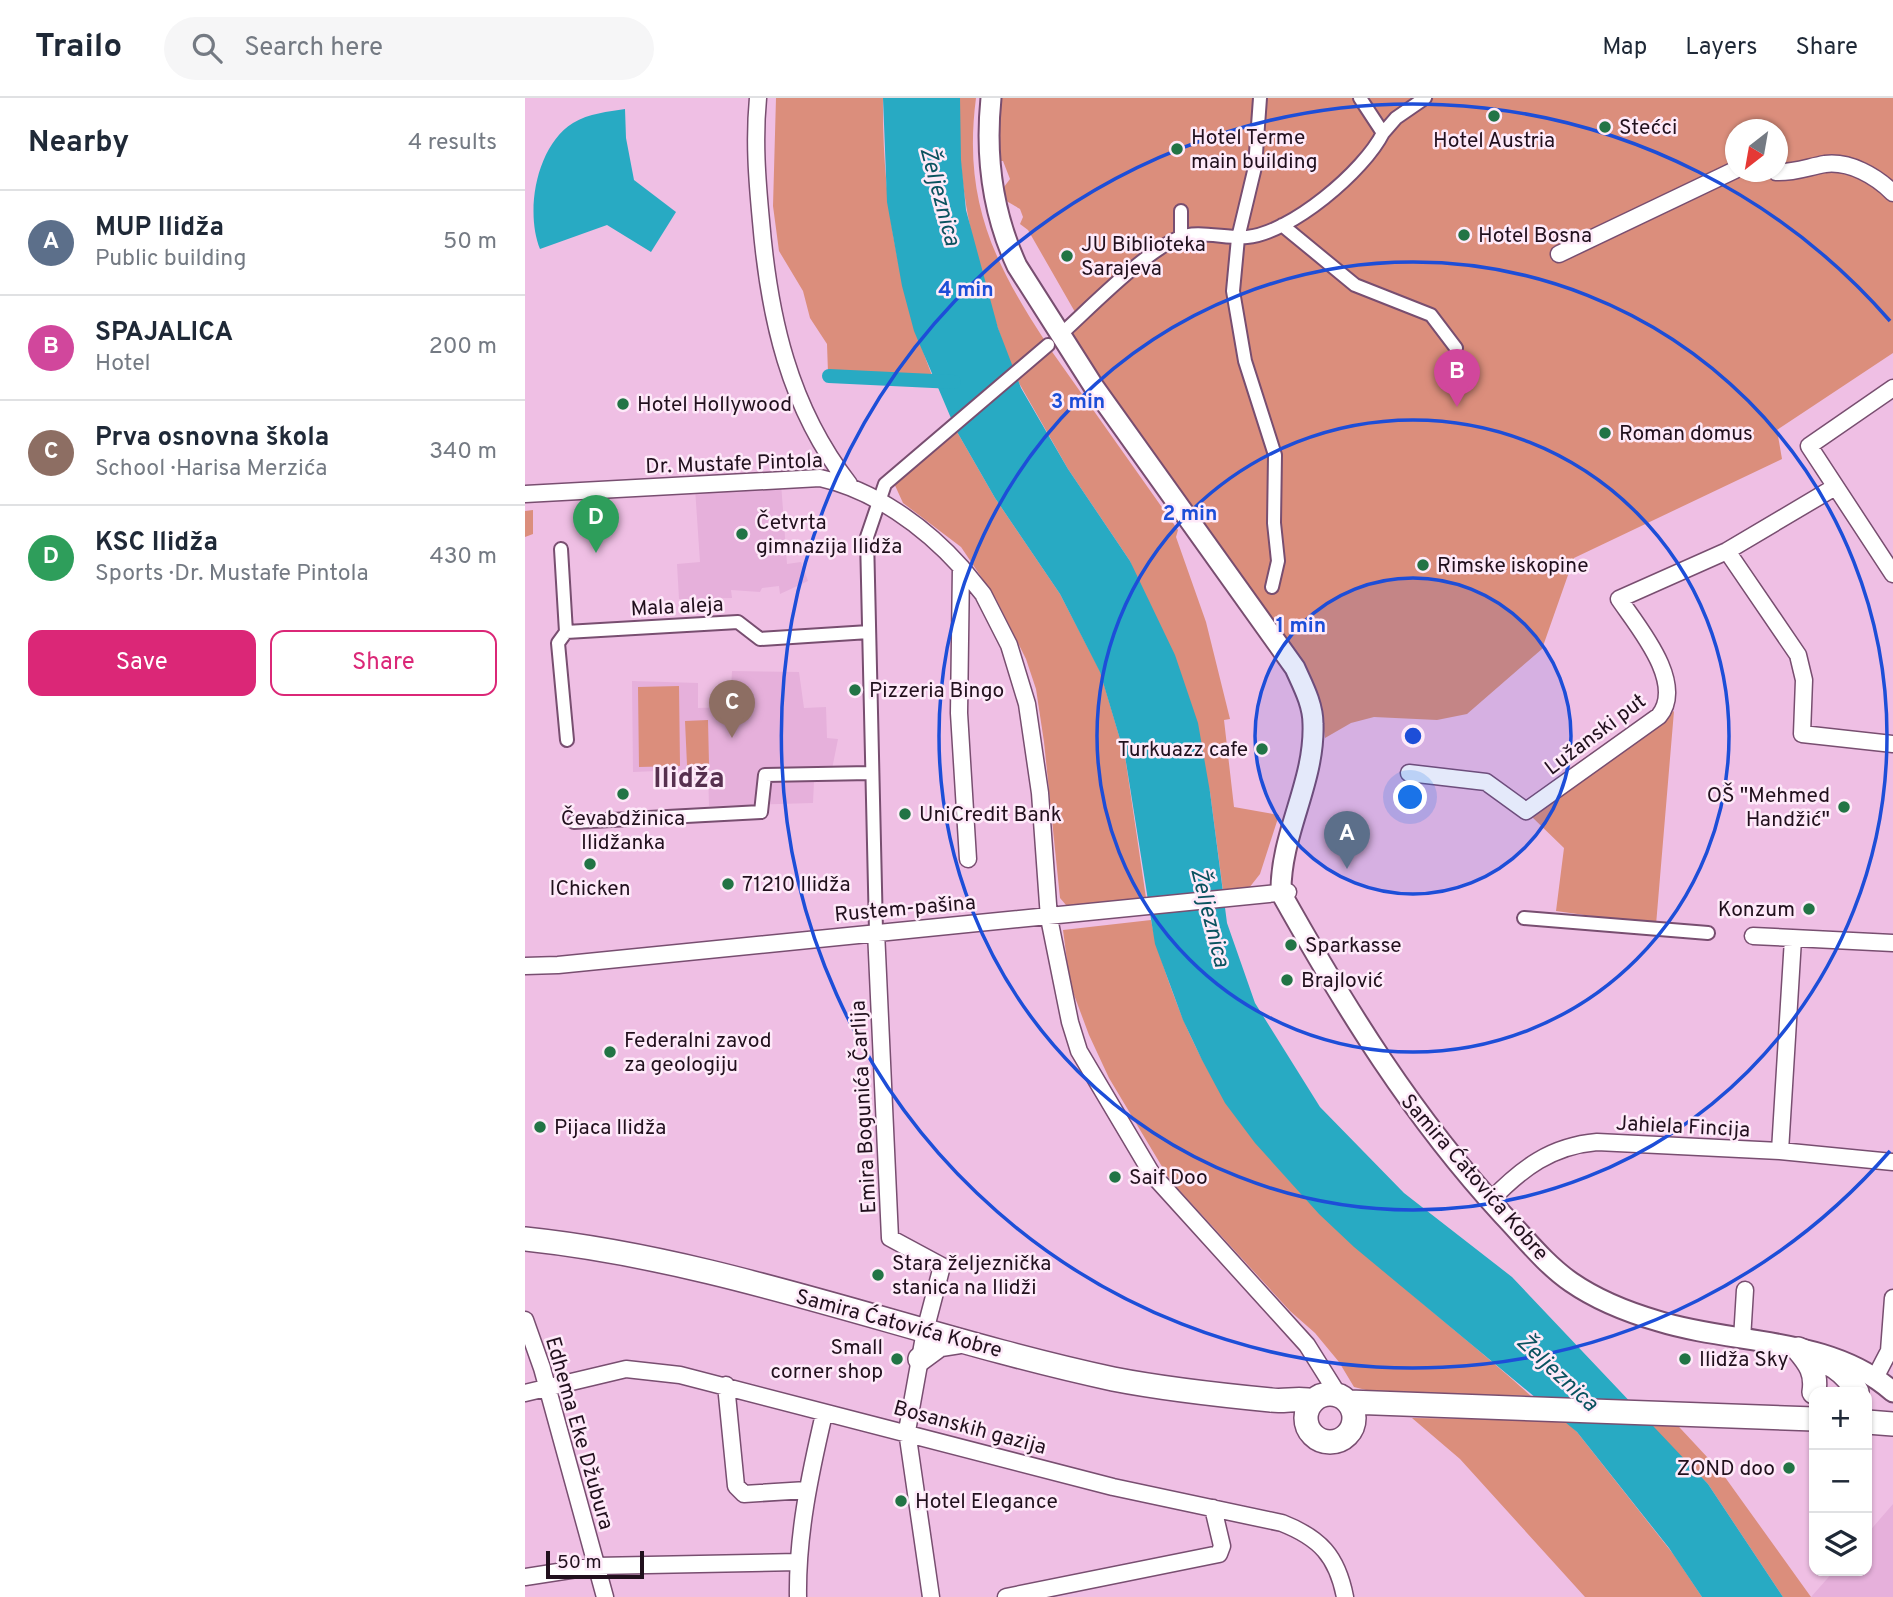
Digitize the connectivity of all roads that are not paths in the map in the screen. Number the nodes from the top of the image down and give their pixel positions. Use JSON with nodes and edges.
{"nodes":[{"id":1,"x":758,"y":98,"type":"edge"},
{"id":2,"x":991,"y":98,"type":"edge"},
{"id":3,"x":1260,"y":98,"type":"edge"},
{"id":4,"x":1360,"y":98,"type":"edge"},
{"id":5,"x":1425,"y":98,"type":"edge"},
{"id":6,"x":1383,"y":133,"type":"junction"},
{"id":7,"x":1788,"y":173,"type":"edge"},
{"id":8,"x":1725,"y":175,"type":"edge"},
{"id":9,"x":1893,"y":193,"type":"edge"},
{"id":10,"x":1181,"y":211,"type":"dead end"},
{"id":11,"x":1282,"y":225,"type":"junction"},
{"id":12,"x":1181,"y":236,"type":"junction"},
{"id":13,"x":1238,"y":238,"type":"junction"},
{"id":14,"x":1559,"y":254,"type":"dead end"},
{"id":15,"x":1054,"y":340,"type":"junction"},
{"id":16,"x":1456,"y":348,"type":"dead end"},
{"id":17,"x":1893,"y":388,"type":"edge"},
{"id":18,"x":849,"y":484,"type":"junction"},
{"id":19,"x":1836,"y":487,"type":"junction"},
{"id":20,"x":525,"y":494,"type":"edge"},
{"id":21,"x":879,"y":502,"type":"junction"},
{"id":22,"x":561,"y":549,"type":"dead end"},
{"id":23,"x":1727,"y":551,"type":"junction"},
{"id":24,"x":961,"y":567,"type":"junction"},
{"id":25,"x":1893,"y":574,"type":"edge"},
{"id":26,"x":1272,"y":587,"type":"dead end"},
{"id":27,"x":566,"y":632,"type":"junction"},
{"id":28,"x":869,"y":632,"type":"junction"},
{"id":29,"x":568,"y":740,"type":"dead end"},
{"id":30,"x":1893,"y":744,"type":"edge"},
{"id":31,"x":870,"y":773,"type":"junction"},
{"id":32,"x":1409,"y":773,"type":"dead end"},
{"id":33,"x":574,"y":822,"type":"dead end"},
{"id":34,"x":968,"y":859,"type":"dead end"},
{"id":35,"x":1285,"y":892,"type":"junction"},
{"id":36,"x":1056,"y":917,"type":"junction"},
{"id":37,"x":1524,"y":918,"type":"dead end"},
{"id":38,"x":876,"y":931,"type":"junction"},
{"id":39,"x":1707,"y":933,"type":"dead end"},
{"id":40,"x":1753,"y":936,"type":"dead end"},
{"id":41,"x":1794,"y":939,"type":"junction"},
{"id":42,"x":1893,"y":943,"type":"edge"},
{"id":43,"x":525,"y":966,"type":"edge"},
{"id":44,"x":1780,"y":1152,"type":"junction"},
{"id":45,"x":1893,"y":1162,"type":"edge"},
{"id":46,"x":1490,"y":1200,"type":"junction"},
{"id":47,"x":525,"y":1240,"type":"edge"},
{"id":48,"x":1745,"y":1290,"type":"dead end"},
{"id":49,"x":1893,"y":1298,"type":"edge"},
{"id":50,"x":525,"y":1320,"type":"edge"},
{"id":51,"x":925,"y":1331,"type":"junction"},
{"id":52,"x":1742,"y":1339,"type":"junction"},
{"id":53,"x":965,"y":1341,"type":"junction"},
{"id":54,"x":1798,"y":1349,"type":"junction"},
{"id":55,"x":1891,"y":1352,"type":"edge"},
{"id":56,"x":920,"y":1359,"type":"junction"},
{"id":57,"x":1318,"y":1363,"type":"junction"},
{"id":58,"x":1876,"y":1377,"type":"junction"},
{"id":59,"x":726,"y":1385,"type":"junction"},
{"id":60,"x":547,"y":1387,"type":"junction"},
{"id":61,"x":1815,"y":1387,"type":"edge"},
{"id":62,"x":1854,"y":1387,"type":"edge"},
{"id":63,"x":1893,"y":1392,"type":"edge"},
{"id":64,"x":525,"y":1393,"type":"edge"},
{"id":65,"x":1344,"y":1399,"type":"junction"},
{"id":66,"x":1314,"y":1400,"type":"junction"},
{"id":67,"x":1275,"y":1401,"type":"junction"},
{"id":68,"x":1376,"y":1405,"type":"junction"},
{"id":69,"x":824,"y":1414,"type":"junction"},
{"id":70,"x":1804,"y":1419,"type":"edge"},
{"id":71,"x":1872,"y":1422,"type":"edge"},
{"id":72,"x":1893,"y":1424,"type":"edge"},
{"id":73,"x":1308,"y":1429,"type":"junction"},
{"id":74,"x":1352,"y":1430,"type":"junction"},
{"id":75,"x":907,"y":1431,"type":"junction"},
{"id":76,"x":807,"y":1490,"type":"junction"},
{"id":77,"x":1213,"y":1508,"type":"junction"},
{"id":78,"x":797,"y":1562,"type":"junction"},
{"id":79,"x":596,"y":1566,"type":"junction"},
{"id":80,"x":525,"y":1577,"type":"edge"},
{"id":81,"x":605,"y":1597,"type":"edge"},
{"id":82,"x":798,"y":1597,"type":"edge"},
{"id":83,"x":931,"y":1597,"type":"edge"},
{"id":84,"x":1006,"y":1597,"type":"edge"},
{"id":85,"x":1345,"y":1597,"type":"edge"}],
"edges":[{"from":1,"to":18,"type":"street"},
{"from":2,"to":15,"type":"street"},
{"from":3,"to":13,"type":"street"},
{"from":4,"to":6,"type":"street"},
{"from":5,"to":6,"type":"street"},
{"from":6,"to":11,"type":"street"},
{"from":7,"to":9,"type":"street"},
{"from":8,"to":14,"type":"street"},
{"from":10,"to":12,"type":"street"},
{"from":11,"to":13,"type":"street"},
{"from":11,"to":16,"type":"street"},
{"from":12,"to":13,"type":"street"},
{"from":12,"to":15,"type":"street"},
{"from":13,"to":26,"type":"street"},
{"from":15,"to":21,"type":"street"},
{"from":15,"to":35,"type":"street","name":"Samira Ćatovića Kobre"},
{"from":17,"to":19,"type":"street"},
{"from":18,"to":20,"type":"street","name":"Dr. Mustafe Pintola"},
{"from":18,"to":21,"type":"street","name":"Dr. Mustafe Pintola"},
{"from":19,"to":23,"type":"street","name":"Lužanski put"},
{"from":19,"to":25,"type":"street"},
{"from":21,"to":24,"type":"street","name":"Dr. Mustafe Pintola"},
{"from":21,"to":28,"type":"street"},
{"from":22,"to":27,"type":"street"},
{"from":23,"to":30,"type":"street"},
{"from":23,"to":32,"type":"street","name":"Lužanski put"},
{"from":24,"to":34,"type":"street"},
{"from":24,"to":36,"type":"street","name":"Dr. Mustafe Pintola"},
{"from":27,"to":28,"type":"street","name":"Mala aleja"},
{"from":27,"to":29,"type":"street"},
{"from":28,"to":31,"type":"street"},
{"from":31,"to":33,"type":"street"},
{"from":31,"to":38,"type":"street"},
{"from":35,"to":36,"type":"street","name":"Rustem-pašina"},
{"from":35,"to":46,"type":"street","name":"Samira Ćatovića Kobre"},
{"from":36,"to":38,"type":"street","name":"Rustem-pašina"},
{"from":36,"to":57,"type":"street","name":"Dr. Mustafe Pintola"},
{"from":37,"to":39,"type":"street"},
{"from":38,"to":43,"type":"street","name":"Rustem-pašina"},
{"from":38,"to":51,"type":"street","name":"Emira Bogunića Čarlija"},
{"from":40,"to":41,"type":"street"},
{"from":41,"to":42,"type":"street"},
{"from":41,"to":44,"type":"street"},
{"from":44,"to":45,"type":"street","name":"Jahiela Fincija"},
{"from":44,"to":46,"type":"street","name":"Jahiela Fincija"},
{"from":46,"to":52,"type":"street","name":"Samira Ćatovića Kobre"},
{"from":47,"to":51,"type":"main road","name":"Samira Ćatovića Kobre"},
{"from":48,"to":52,"type":"street"},
{"from":49,"to":55,"type":"street"},
{"from":50,"to":60,"type":"street","name":"Edhema Eke Džubura"},
{"from":51,"to":53,"type":"main road","name":"Samira Ćatovića Kobre"},
{"from":51,"to":56,"type":"street"},
{"from":52,"to":54,"type":"street","name":"Samira Ćatovića Kobre"},
{"from":53,"to":56,"type":"main road"},
{"from":53,"to":67,"type":"main road","name":"Samira Ćatovića Kobre"},
{"from":54,"to":58,"type":"street","name":"Samira Ćatovića Kobre"},
{"from":54,"to":61,"type":"main road"},
{"from":54,"to":62,"type":"main road"},
{"from":55,"to":58,"type":"street"},
{"from":56,"to":75,"type":"street"},
{"from":57,"to":65,"type":"street","name":"Dr. Mustafe Pintola"},
{"from":57,"to":66,"type":"street"},
{"from":58,"to":63,"type":"street","name":"Samira Ćatovića Kobre"},
{"from":59,"to":60,"type":"street","name":"Bosanskih gazija"},
{"from":59,"to":69,"type":"street","name":"Bosanskih gazija"},
{"from":59,"to":76,"type":"street"},
{"from":60,"to":64,"type":"street","name":"Bosanskih gazija"},
{"from":60,"to":79,"type":"street","name":"Edhema Eke Džubura"},
{"from":65,"to":66,"type":"main road"},
{"from":65,"to":68,"type":"main road"},
{"from":65,"to":74,"type":"main road"},
{"from":66,"to":67,"type":"main road","name":"Samira Ćatovića Kobre"},
{"from":66,"to":73,"type":"main road"},
{"from":67,"to":73,"type":"main road"},
{"from":68,"to":70,"type":"main road"},
{"from":68,"to":74,"type":"main road"},
{"from":69,"to":75,"type":"street","name":"Bosanskih gazija"},
{"from":69,"to":76,"type":"street"},
{"from":71,"to":72,"type":"main road"},
{"from":73,"to":74,"type":"main road"},
{"from":75,"to":77,"type":"street","name":"Bosanskih gazija"},
{"from":75,"to":83,"type":"street"},
{"from":76,"to":78,"type":"street"},
{"from":77,"to":84,"type":"street"},
{"from":77,"to":85,"type":"street","name":"Bosanskih gazija"},
{"from":78,"to":79,"type":"street"},
{"from":78,"to":82,"type":"street"},
{"from":79,"to":80,"type":"street"},
{"from":79,"to":81,"type":"street","name":"Edhema Eke Džubura"}]}
